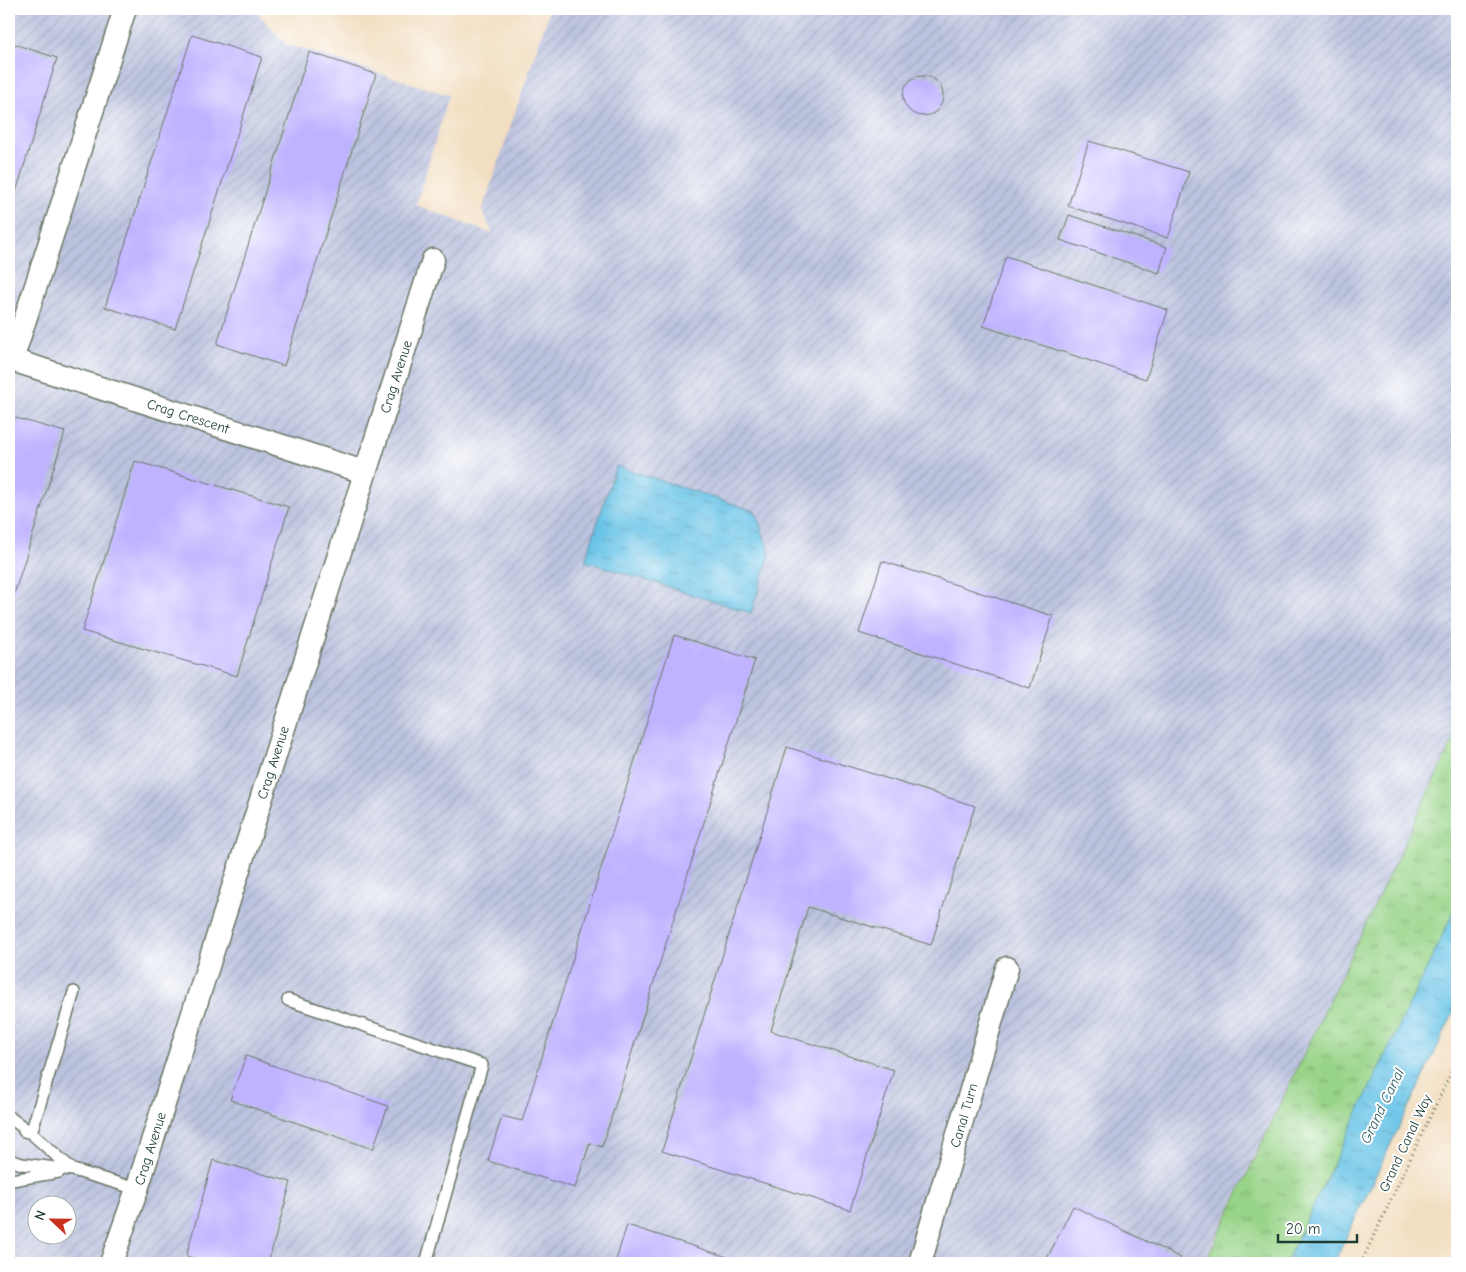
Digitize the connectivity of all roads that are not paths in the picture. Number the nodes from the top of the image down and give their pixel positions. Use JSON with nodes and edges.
{"nodes":[{"id":1,"x":125,"y":9,"type":"edge"},
{"id":2,"x":433,"y":260,"type":"dead end"},
{"id":3,"x":10,"y":359,"type":"edge"},
{"id":4,"x":364,"y":472,"type":"junction"},
{"id":5,"x":1007,"y":968,"type":"dead end"},
{"id":6,"x":74,"y":992,"type":"dead end"},
{"id":7,"x":288,"y":1000,"type":"dead end"},
{"id":8,"x":9,"y":1117,"type":"edge"},
{"id":9,"x":9,"y":1126,"type":"edge"},
{"id":10,"x":30,"y":1133,"type":"junction"},
{"id":11,"x":9,"y":1160,"type":"edge"},
{"id":12,"x":73,"y":1170,"type":"junction"},
{"id":13,"x":10,"y":1180,"type":"edge"},
{"id":14,"x":138,"y":1189,"type":"junction"},
{"id":15,"x":111,"y":1263,"type":"edge"},
{"id":16,"x":426,"y":1263,"type":"edge"},
{"id":17,"x":920,"y":1263,"type":"edge"}],
"edges":[{"from":1,"to":3,"type":"street","name":"Crag Crescent"},
{"from":2,"to":4,"type":"street","name":"Crag Avenue"},
{"from":3,"to":4,"type":"street","name":"Crag Crescent"},
{"from":4,"to":14,"type":"street","name":"Crag Avenue"},
{"from":5,"to":17,"type":"street","name":"Canal Turn"},
{"from":6,"to":10,"type":"lane"},
{"from":7,"to":16,"type":"lane"},
{"from":8,"to":10,"type":"lane"},
{"from":9,"to":10,"type":"lane"},
{"from":10,"to":12,"type":"lane"},
{"from":11,"to":12,"type":"lane"},
{"from":12,"to":13,"type":"lane"},
{"from":12,"to":14,"type":"lane"},
{"from":14,"to":15,"type":"street","name":"Crag Avenue"}]}
